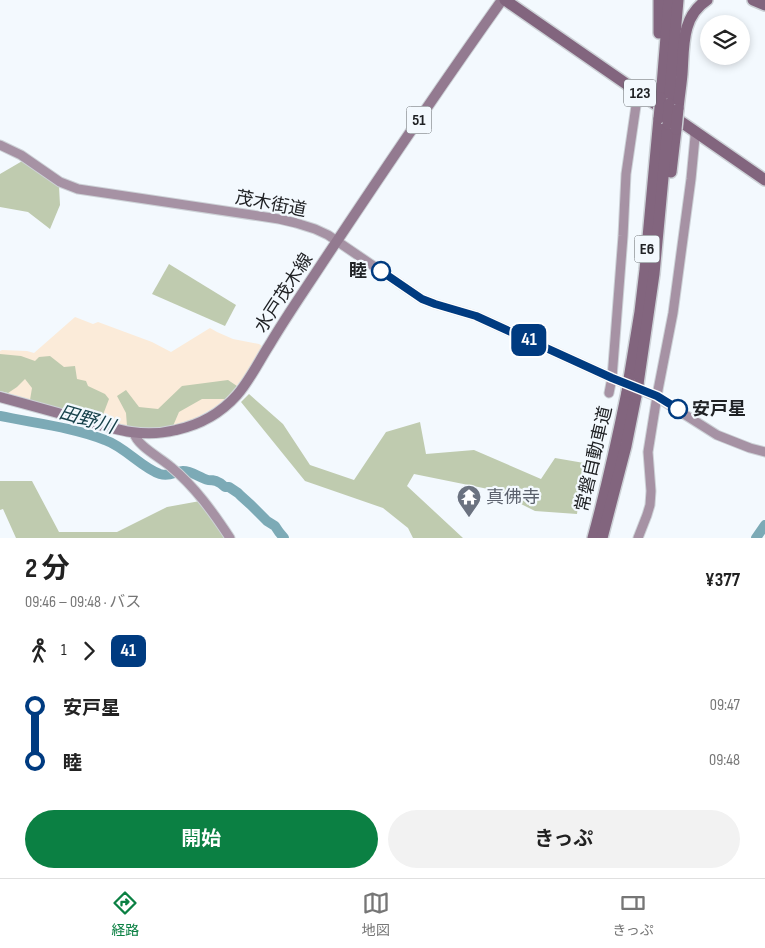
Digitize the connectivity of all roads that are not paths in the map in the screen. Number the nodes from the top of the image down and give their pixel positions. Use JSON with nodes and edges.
{"nodes":[{"id":1,"x":503,"y":0,"type":"edge"},
{"id":2,"x":520,"y":0,"type":"edge"},
{"id":3,"x":659,"y":0,"type":"edge"},
{"id":4,"x":669,"y":0,"type":"edge"},
{"id":5,"x":678,"y":0,"type":"edge"},
{"id":6,"x":706,"y":0,"type":"edge"},
{"id":7,"x":752,"y":0,"type":"edge"},
{"id":8,"x":765,"y":5,"type":"edge"},
{"id":9,"x":533,"y":19,"type":"junction"},
{"id":10,"x":638,"y":92,"type":"junction"},
{"id":11,"x":666,"y":102,"type":"junction"},
{"id":12,"x":664,"y":121,"type":"junction"},
{"id":13,"x":694,"y":130,"type":"junction"},
{"id":14,"x":0,"y":145,"type":"edge"},
{"id":15,"x":765,"y":180,"type":"edge"},
{"id":16,"x":337,"y":241,"type":"junction"},
{"id":17,"x":612,"y":378,"type":"junction"},
{"id":18,"x":632,"y":378,"type":"junction"},
{"id":19,"x":609,"y":394,"type":"dead end"},
{"id":20,"x":631,"y":394,"type":"junction"},
{"id":21,"x":657,"y":396,"type":"junction"},
{"id":22,"x":0,"y":397,"type":"edge"},
{"id":23,"x":134,"y":433,"type":"junction"},
{"id":24,"x":765,"y":452,"type":"edge"},
{"id":25,"x":230,"y":538,"type":"edge"},
{"id":26,"x":593,"y":538,"type":"edge"},
{"id":27,"x":602,"y":538,"type":"edge"},
{"id":28,"x":638,"y":538,"type":"edge"}],
"edges":[{"from":1,"to":9,"type":"highway","number":"123"},
{"from":1,"to":16,"type":"main road","name":"水戸茂木線","number":"51"},
{"from":2,"to":9,"type":"highway"},
{"from":3,"to":11,"type":"highway"},
{"from":4,"to":11,"type":"highway"},
{"from":5,"to":11,"type":"highway"},
{"from":6,"to":11,"type":"highway"},
{"from":7,"to":8,"type":"highway"},
{"from":9,"to":10,"type":"highway","number":"123"},
{"from":10,"to":13,"type":"highway","number":"123"},
{"from":10,"to":17,"type":"street"},
{"from":11,"to":12,"type":"highway","bridge":true},
{"from":11,"to":12,"type":"highway"},
{"from":12,"to":18,"type":"highway"},
{"from":12,"to":18,"type":"highway","name":"常磐自動車道"},
{"from":13,"to":15,"type":"highway","number":"123"},
{"from":13,"to":21,"type":"street"},
{"from":14,"to":16,"type":"street","name":"茂木街道"},
{"from":16,"to":17,"type":"street","name":"茂木街道"},
{"from":16,"to":23,"type":"main road","name":"水戸茂木線","number":"51"},
{"from":17,"to":19,"type":"street"},
{"from":17,"to":21,"type":"street","name":"茂木街道"},
{"from":18,"to":20,"type":"highway","name":"常磐自動車道","bridge":true},
{"from":20,"to":26,"type":"highway","name":"常磐自動車道"},
{"from":20,"to":27,"type":"highway","name":"常磐自動車道"},
{"from":21,"to":24,"type":"street","name":"茂木街道"},
{"from":21,"to":28,"type":"street"},
{"from":22,"to":23,"type":"main road","name":"水戸茂木線","number":"51"},
{"from":23,"to":25,"type":"street"}]}
